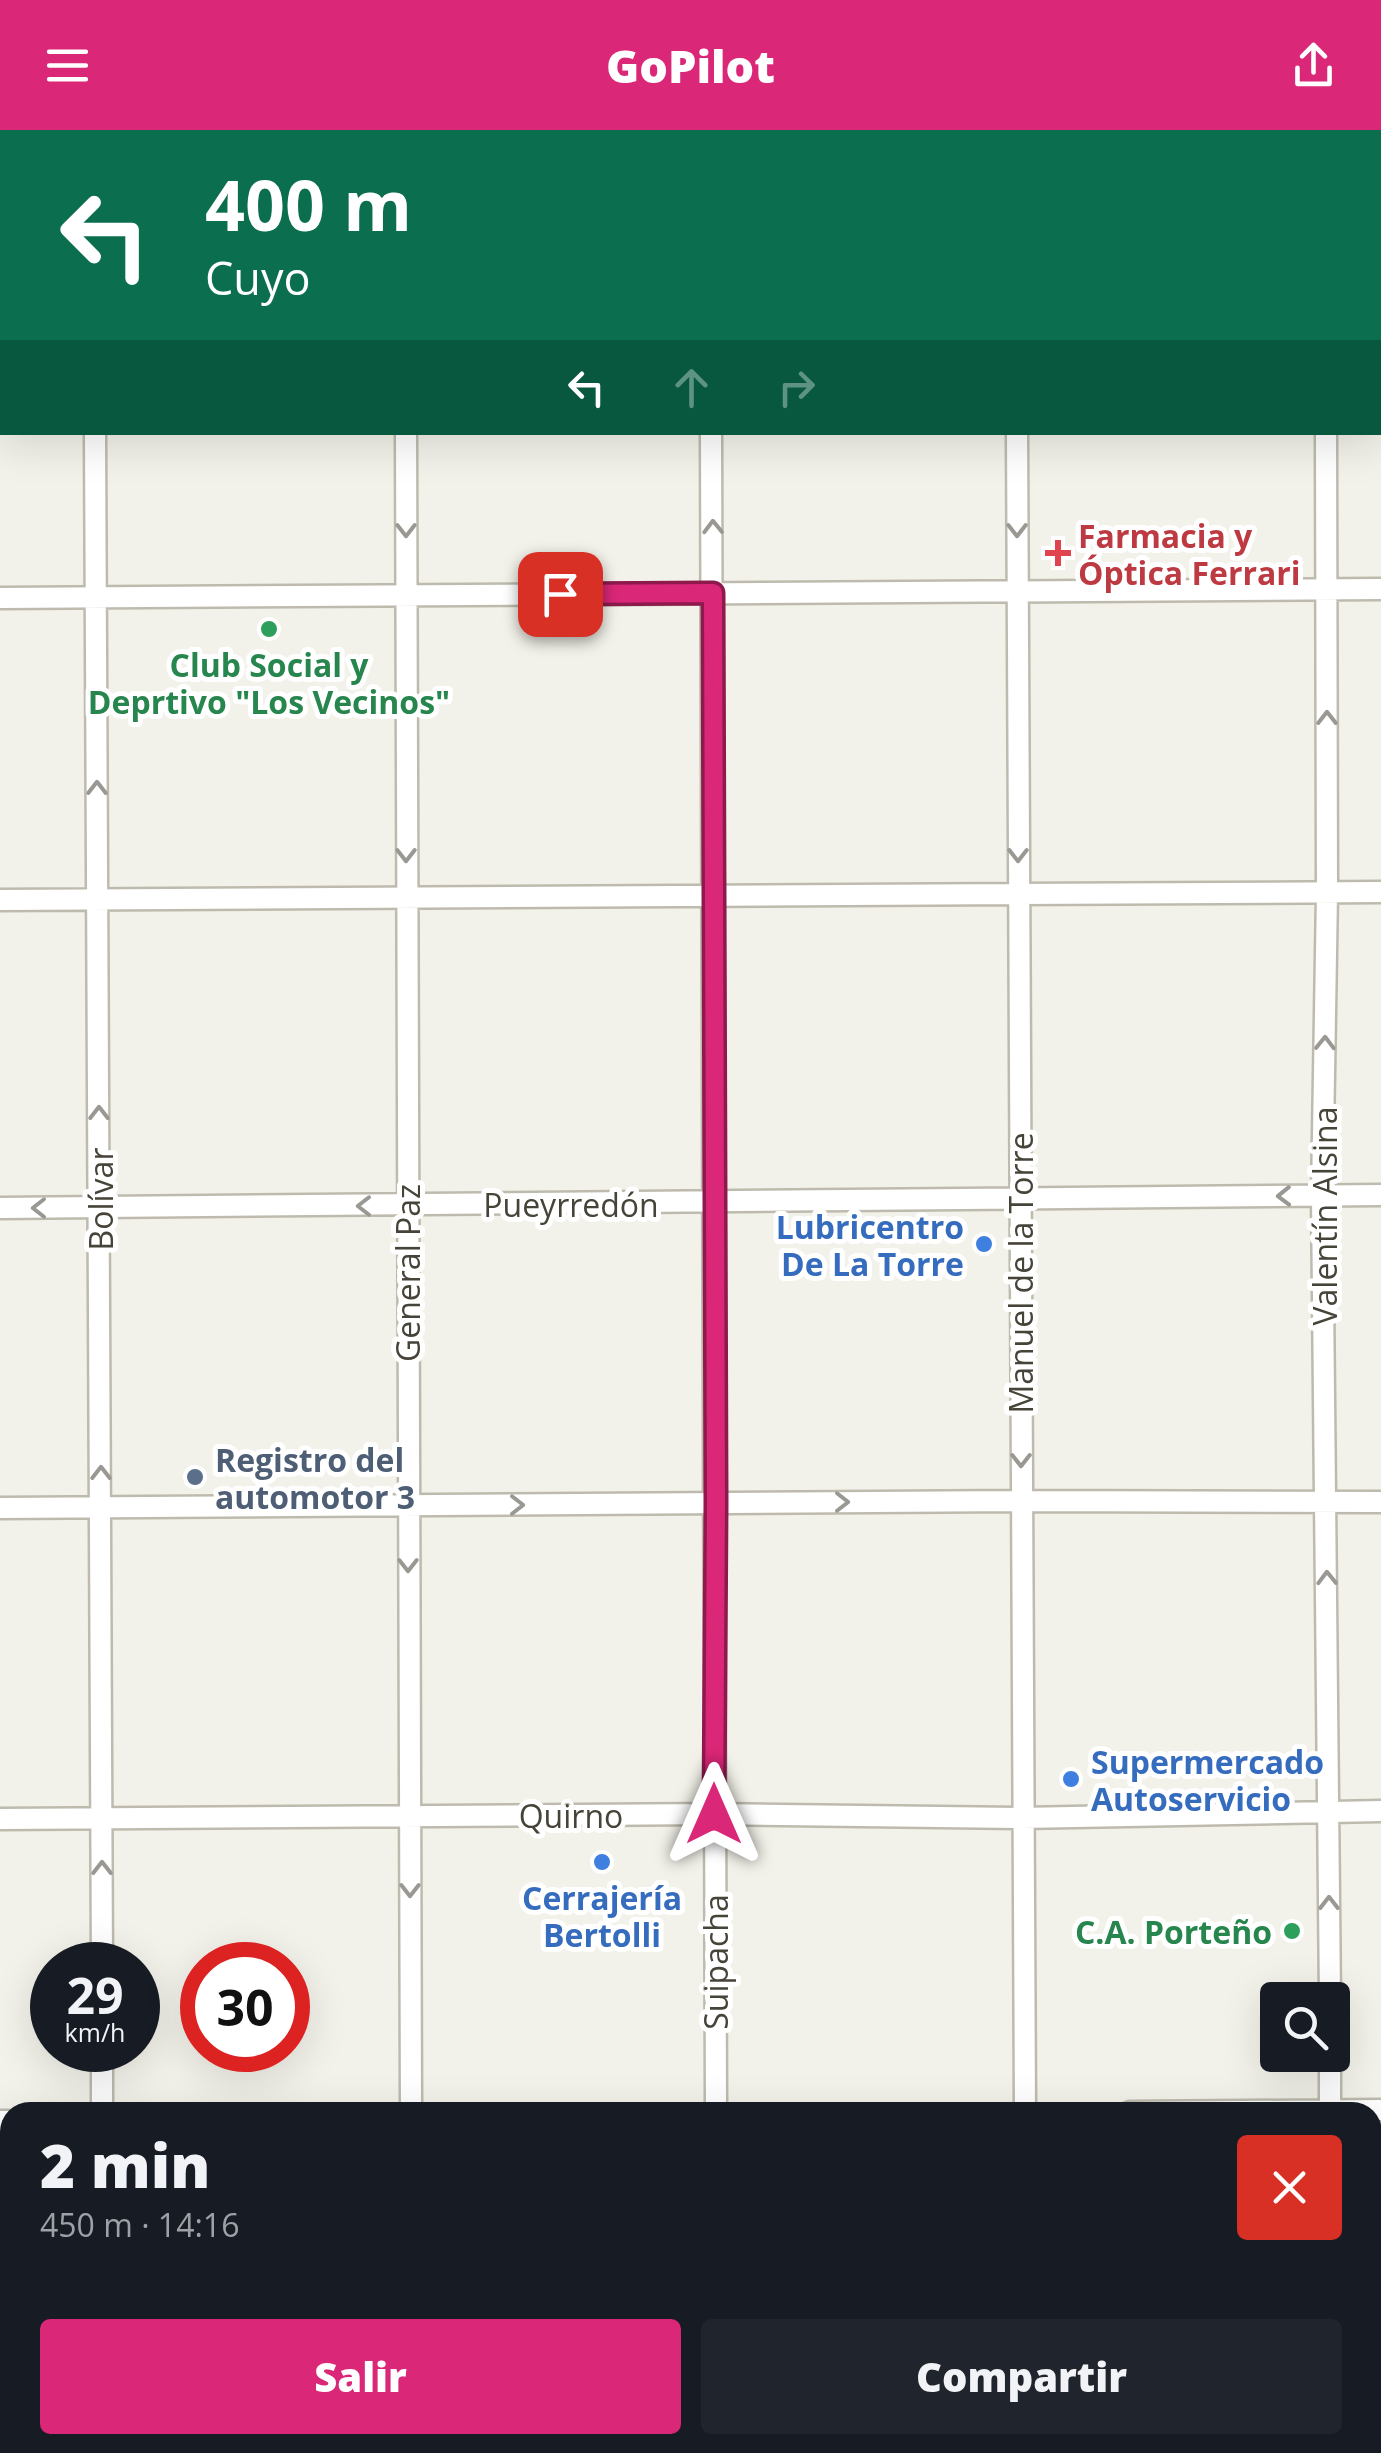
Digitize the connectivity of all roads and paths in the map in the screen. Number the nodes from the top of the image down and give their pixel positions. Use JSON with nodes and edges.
{"nodes":[{"id":1,"x":96,"y":435,"type":"edge"},
{"id":2,"x":406,"y":435,"type":"edge"},
{"id":3,"x":712,"y":435,"type":"edge"},
{"id":4,"x":1017,"y":435,"type":"edge"},
{"id":5,"x":1326,"y":435,"type":"edge"},
{"id":6,"x":1326,"y":589,"type":"junction"},
{"id":7,"x":1381,"y":589,"type":"edge"},
{"id":8,"x":1017,"y":591,"type":"junction"},
{"id":9,"x":713,"y":593,"type":"junction"},
{"id":10,"x":406,"y":595,"type":"junction"},
{"id":11,"x":96,"y":597,"type":"junction"},
{"id":12,"x":0,"y":598,"type":"edge"},
{"id":13,"x":1381,"y":892,"type":"edge"},
{"id":14,"x":1328,"y":893,"type":"junction"},
{"id":15,"x":1018,"y":894,"type":"junction"},
{"id":16,"x":714,"y":896,"type":"junction"},
{"id":17,"x":406,"y":898,"type":"junction"},
{"id":18,"x":0,"y":900,"type":"edge"},
{"id":19,"x":98,"y":900,"type":"junction"},
{"id":20,"x":1322,"y":1196,"type":"junction"},
{"id":21,"x":1381,"y":1196,"type":"edge"},
{"id":22,"x":1020,"y":1200,"type":"junction"},
{"id":23,"x":715,"y":1203,"type":"junction"},
{"id":24,"x":406,"y":1205,"type":"junction"},
{"id":25,"x":0,"y":1208,"type":"edge"},
{"id":26,"x":100,"y":1208,"type":"junction"},
{"id":27,"x":1021,"y":1501,"type":"junction"},
{"id":28,"x":1326,"y":1502,"type":"junction"},
{"id":29,"x":1381,"y":1502,"type":"edge"},
{"id":30,"x":716,"y":1503,"type":"junction"},
{"id":31,"x":408,"y":1506,"type":"junction"},
{"id":32,"x":0,"y":1508,"type":"edge"},
{"id":33,"x":101,"y":1508,"type":"junction"},
{"id":34,"x":1329,"y":1811,"type":"junction"},
{"id":35,"x":1381,"y":1811,"type":"edge"},
{"id":36,"x":714,"y":1814,"type":"junction"},
{"id":37,"x":410,"y":1816,"type":"junction"},
{"id":38,"x":1022,"y":1818,"type":"junction"},
{"id":39,"x":0,"y":1819,"type":"edge"},
{"id":40,"x":102,"y":1820,"type":"junction"},
{"id":41,"x":102,"y":1942,"type":"edge"},
{"id":42,"x":1330,"y":1982,"type":"edge"},
{"id":43,"x":102,"y":2072,"type":"edge"},
{"id":44,"x":1330,"y":2072,"type":"edge"},
{"id":45,"x":102,"y":2102,"type":"edge"},
{"id":46,"x":412,"y":2102,"type":"edge"},
{"id":47,"x":716,"y":2102,"type":"edge"},
{"id":48,"x":1025,"y":2102,"type":"edge"},
{"id":49,"x":1330,"y":2102,"type":"edge"}],
"edges":[{"from":1,"to":11,"type":"street","name":"Bolívar"},
{"from":2,"to":10,"type":"street","name":"General Paz","one_way":true},
{"from":9,"to":3,"type":"street","name":"Suipacha","one_way":true},
{"from":4,"to":8,"type":"street","name":"Manuel de la Torre","one_way":true},
{"from":5,"to":6,"type":"street","name":"Valentín Alsina"},
{"from":6,"to":7,"type":"street"},
{"from":6,"to":8,"type":"street"},
{"from":14,"to":6,"type":"street","name":"Valentín Alsina","one_way":true},
{"from":8,"to":9,"type":"street"},
{"from":8,"to":15,"type":"street","name":"Manuel de la Torre","one_way":true},
{"from":9,"to":10,"type":"street"},
{"from":9,"to":16,"type":"street","name":"Suipacha"},
{"from":10,"to":11,"type":"street"},
{"from":10,"to":17,"type":"street","name":"General Paz","one_way":true},
{"from":11,"to":12,"type":"street"},
{"from":19,"to":11,"type":"street","name":"Bolívar","one_way":true},
{"from":13,"to":14,"type":"street"},
{"from":14,"to":15,"type":"street"},
{"from":20,"to":14,"type":"street","name":"Valentín Alsina","one_way":true},
{"from":15,"to":16,"type":"street"},
{"from":15,"to":22,"type":"street","name":"Manuel de la Torre"},
{"from":16,"to":17,"type":"street"},
{"from":16,"to":23,"type":"street","name":"Suipacha"},
{"from":17,"to":19,"type":"street"},
{"from":17,"to":24,"type":"street","name":"General Paz"},
{"from":18,"to":19,"type":"street"},
{"from":26,"to":19,"type":"street","name":"Bolívar","one_way":true},
{"from":20,"to":21,"type":"street","name":"Pueyrredón"},
{"from":20,"to":22,"type":"street","name":"Pueyrredón","one_way":true},
{"from":20,"to":28,"type":"street","name":"Valentín Alsina"},
{"from":22,"to":23,"type":"street","name":"Pueyrredón"},
{"from":22,"to":27,"type":"street","name":"Manuel de la Torre","one_way":true},
{"from":23,"to":24,"type":"street","name":"Pueyrredón"},
{"from":23,"to":30,"type":"street","name":"Suipacha"},
{"from":24,"to":26,"type":"street","name":"Pueyrredón","one_way":true},
{"from":24,"to":31,"type":"street","name":"General Paz"},
{"from":26,"to":25,"type":"street","name":"Pueyrredón","one_way":true},
{"from":33,"to":26,"type":"street","name":"Bolívar","one_way":true},
{"from":27,"to":28,"type":"street"},
{"from":30,"to":27,"type":"street","one_way":true},
{"from":27,"to":38,"type":"street","name":"Manuel de la Torre"},
{"from":28,"to":29,"type":"street"},
{"from":34,"to":28,"type":"street","name":"Valentín Alsina","one_way":true},
{"from":31,"to":30,"type":"street","one_way":true},
{"from":30,"to":36,"type":"street","name":"Suipacha"},
{"from":31,"to":33,"type":"street"},
{"from":31,"to":37,"type":"street","name":"General Paz","one_way":true},
{"from":32,"to":33,"type":"street"},
{"from":33,"to":40,"type":"street","name":"Bolívar"},
{"from":34,"to":35,"type":"street","name":"Quirno"},
{"from":34,"to":38,"type":"street","name":"Quirno"},
{"from":42,"to":34,"type":"street","name":"Valentín Alsina","one_way":true},
{"from":36,"to":37,"type":"street","name":"Quirno"},
{"from":36,"to":38,"type":"street","name":"Quirno"},
{"from":36,"to":47,"type":"street","name":"Suipacha"},
{"from":37,"to":40,"type":"street","name":"Quirno"},
{"from":37,"to":46,"type":"street","name":"General Paz","one_way":true},
{"from":38,"to":48,"type":"street","name":"Manuel de la Torre"},
{"from":39,"to":40,"type":"street","name":"Quirno"},
{"from":41,"to":40,"type":"street","name":"Bolívar","one_way":true},
{"from":43,"to":45,"type":"street"},
{"from":44,"to":49,"type":"street"}]}
